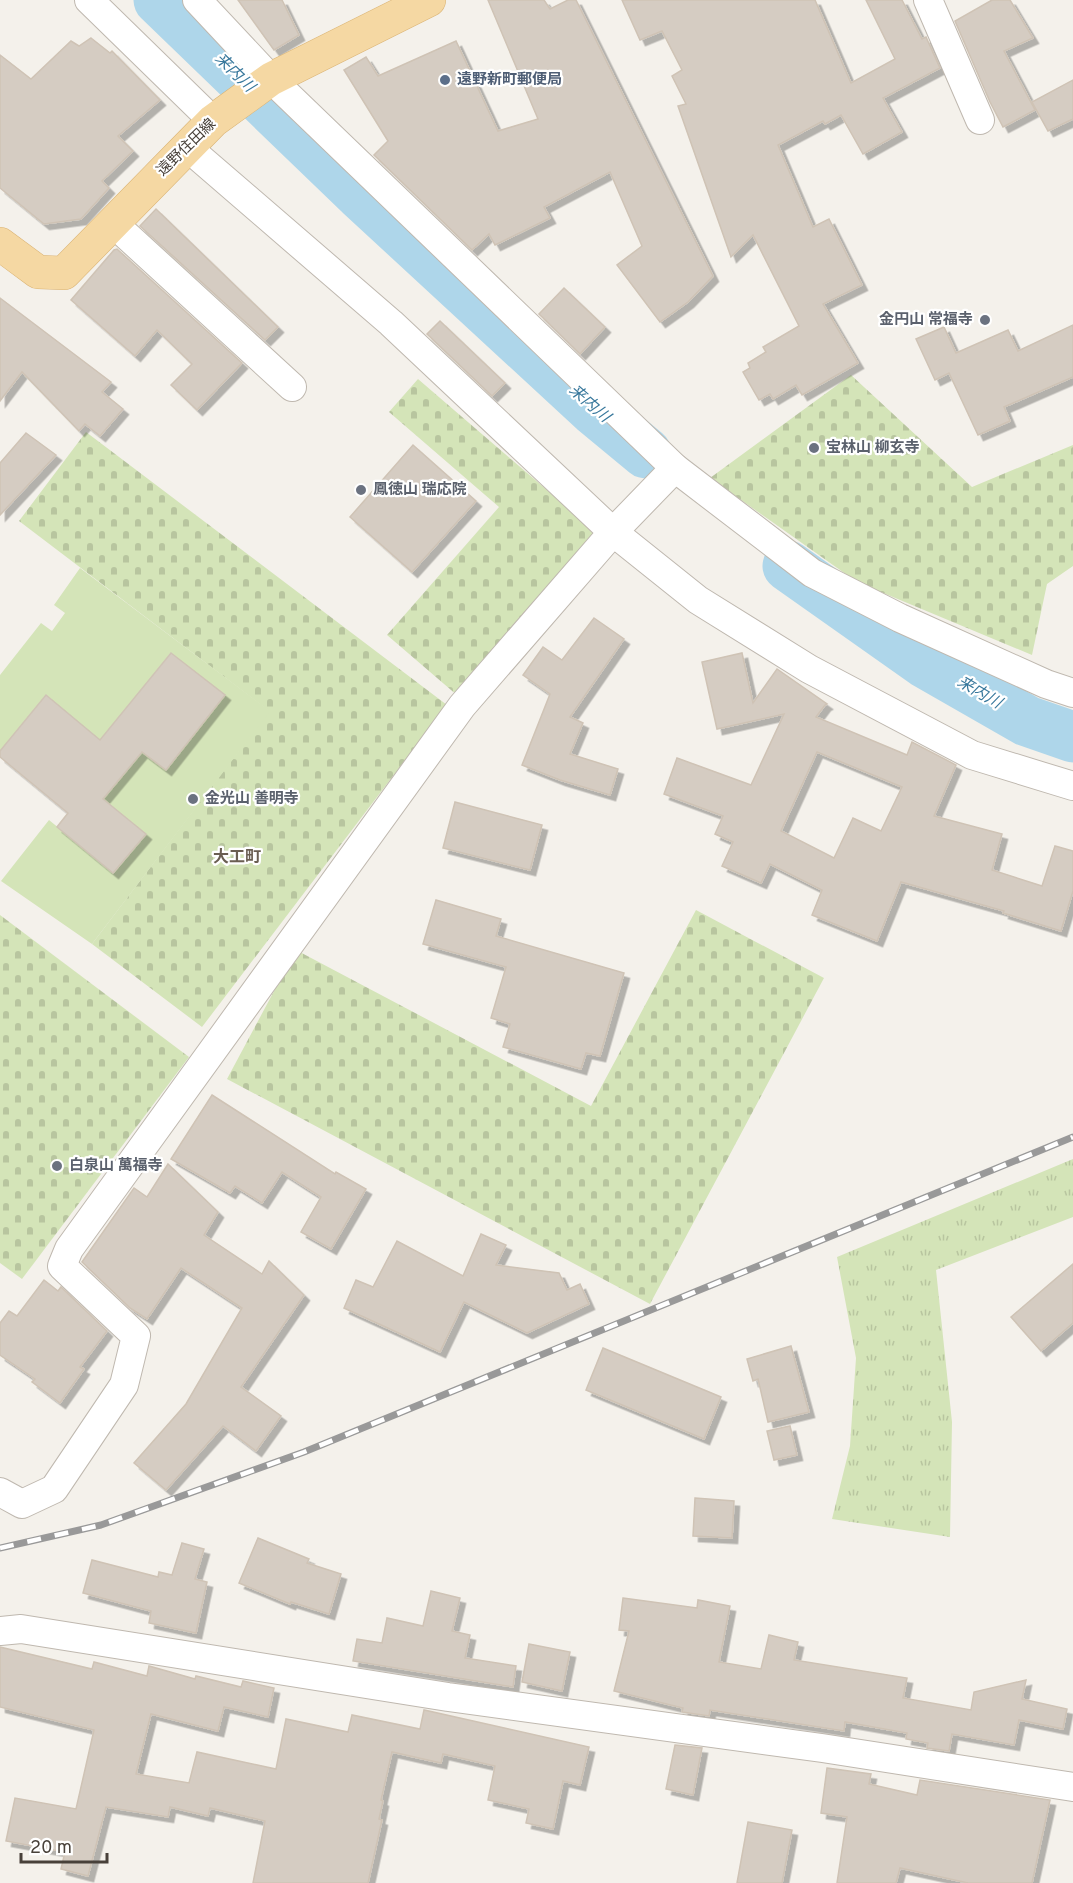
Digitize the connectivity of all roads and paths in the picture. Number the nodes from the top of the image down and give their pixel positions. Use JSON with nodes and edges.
{"nodes":[{"id":1,"x":89,"y":0,"type":"edge"},
{"id":2,"x":197,"y":0,"type":"edge"},
{"id":3,"x":429,"y":0,"type":"edge"},
{"id":4,"x":928,"y":0,"type":"edge"},
{"id":5,"x":271,"y":79,"type":"junction"},
{"id":6,"x":220,"y":116,"type":"junction"},
{"id":7,"x":980,"y":120,"type":"dead end"},
{"id":8,"x":187,"y":147,"type":"junction"},
{"id":9,"x":113,"y":223,"type":"junction"},
{"id":10,"x":0,"y":244,"type":"edge"},
{"id":11,"x":292,"y":387,"type":"dead end"},
{"id":12,"x":675,"y":468,"type":"junction"},
{"id":13,"x":613,"y":532,"type":"junction"},
{"id":14,"x":1073,"y":693,"type":"edge"},
{"id":15,"x":1073,"y":786,"type":"edge"},
{"id":16,"x":0,"y":1492,"type":"edge"},
{"id":17,"x":0,"y":1631,"type":"edge"},
{"id":18,"x":1073,"y":1787,"type":"edge"}],
"edges":[{"from":1,"to":6,"type":"street"},
{"from":2,"to":5,"type":"street"},
{"from":3,"to":5,"type":"main road","name":"遠野住田線"},
{"from":4,"to":7,"type":"street"},
{"from":5,"to":6,"type":"main road","name":"遠野住田線"},
{"from":5,"to":12,"type":"street"},
{"from":6,"to":8,"type":"main road","name":"遠野住田線"},
{"from":8,"to":9,"type":"main road","name":"遠野住田線"},
{"from":8,"to":13,"type":"street"},
{"from":9,"to":10,"type":"main road","name":"遠野住田線"},
{"from":9,"to":11,"type":"street"},
{"from":12,"to":13,"type":"street"},
{"from":12,"to":14,"type":"street"},
{"from":13,"to":15,"type":"street"},
{"from":13,"to":16,"type":"street"},
{"from":17,"to":18,"type":"street"}]}
